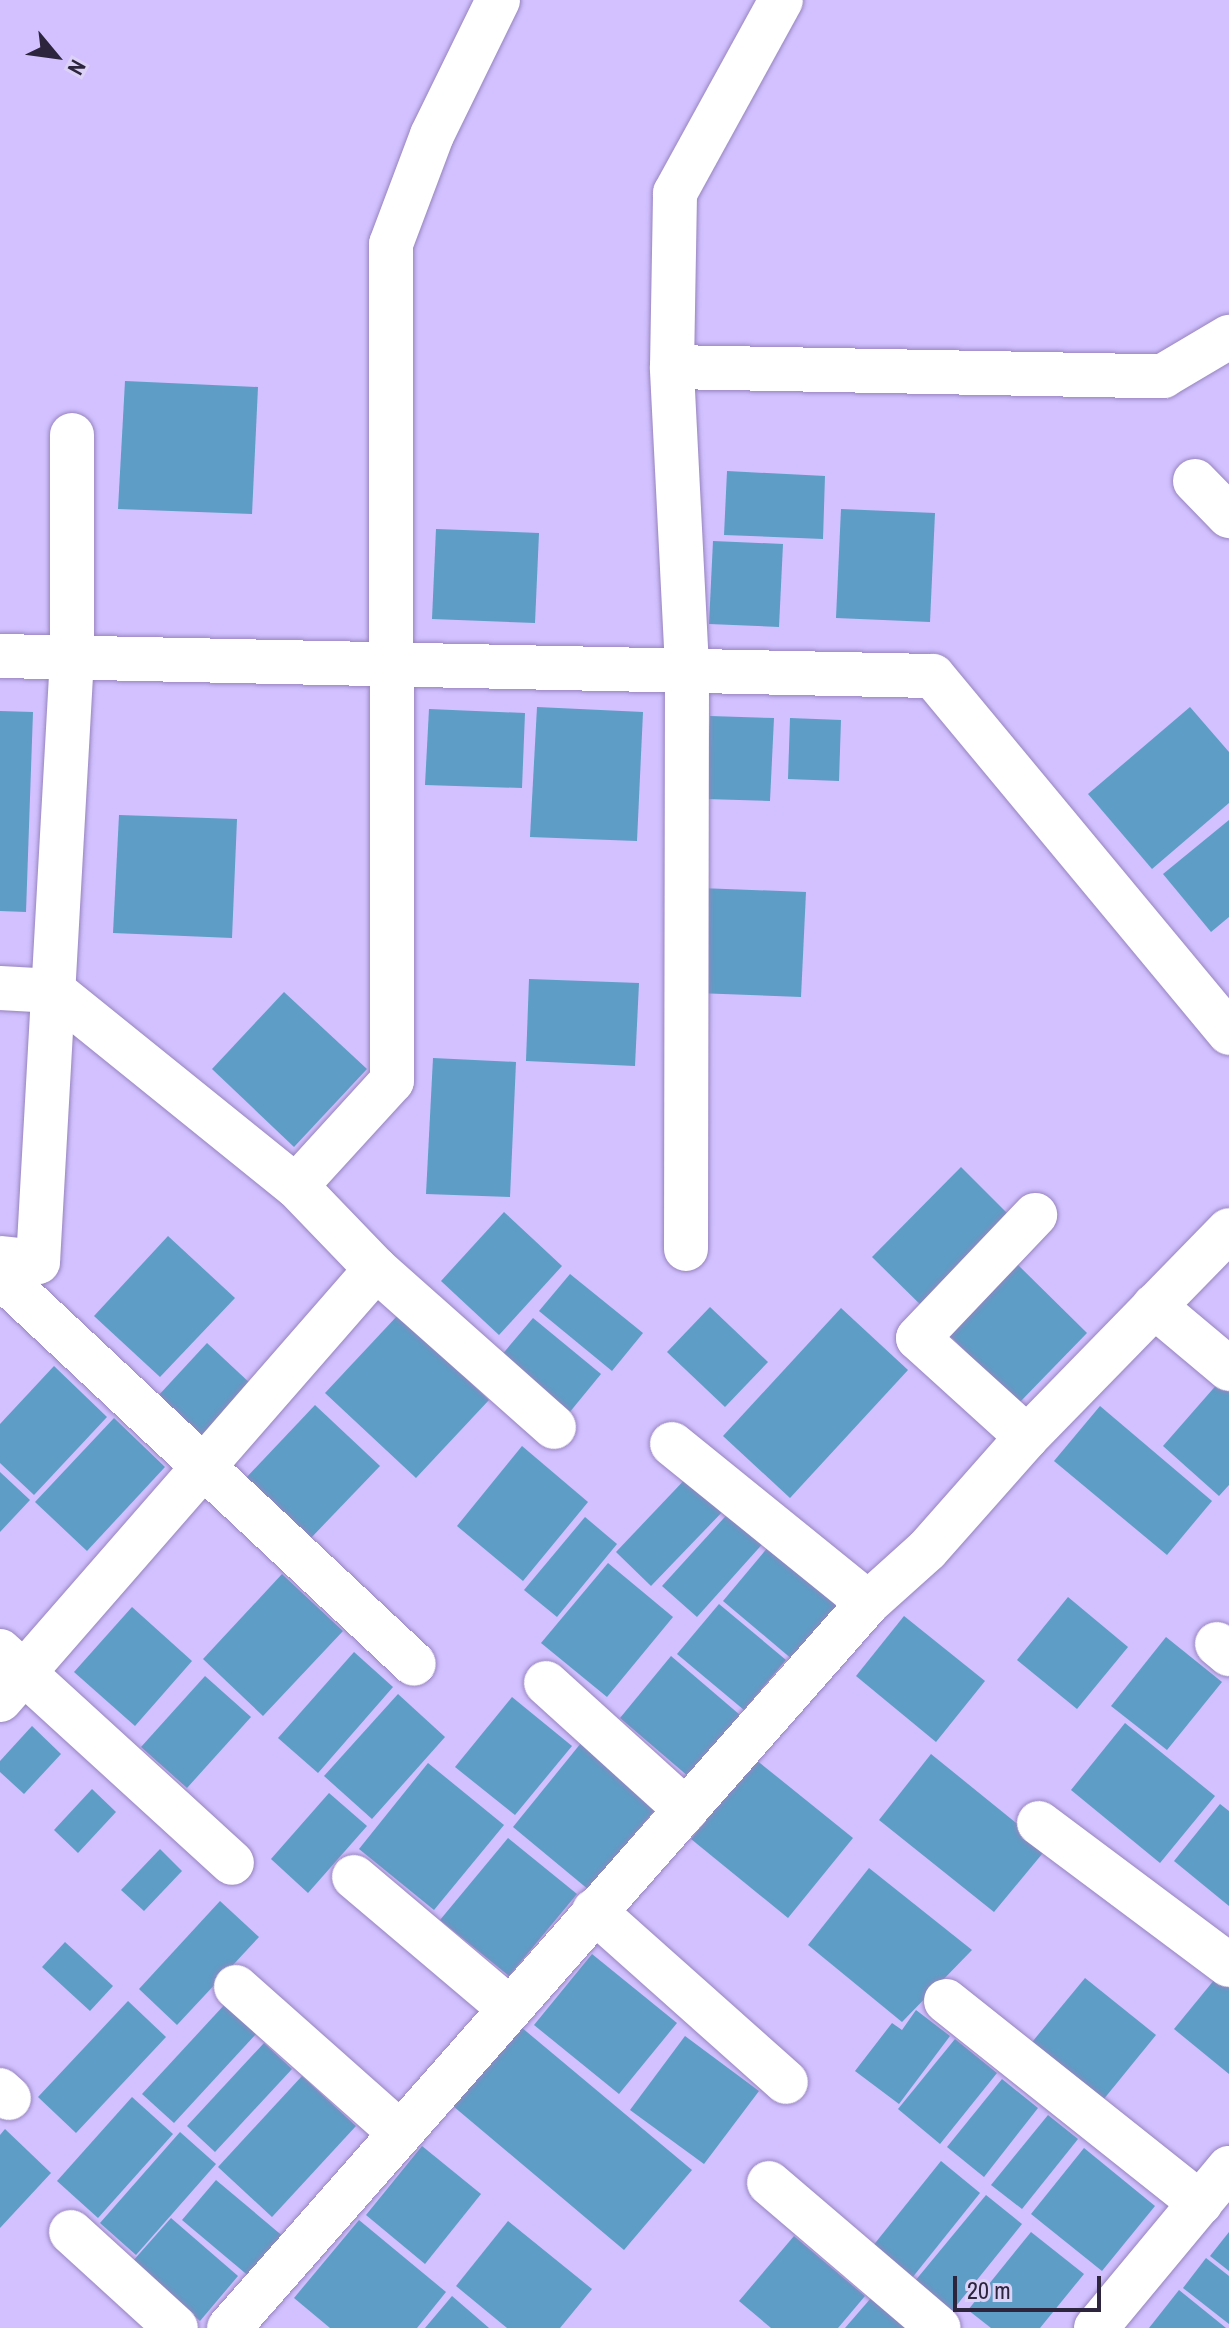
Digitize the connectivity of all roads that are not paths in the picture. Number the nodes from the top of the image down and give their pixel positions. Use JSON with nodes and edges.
{"nodes":[{"id":1,"x":498,"y":0,"type":"edge"},
{"id":2,"x":781,"y":0,"type":"edge"},
{"id":3,"x":1229,"y":337,"type":"edge"},
{"id":4,"x":672,"y":367,"type":"junction"},
{"id":5,"x":72,"y":435,"type":"dead end"},
{"id":6,"x":1195,"y":481,"type":"dead end"},
{"id":7,"x":1229,"y":516,"type":"edge"},
{"id":8,"x":0,"y":656,"type":"edge"},
{"id":9,"x":72,"y":657,"type":"junction"},
{"id":10,"x":391,"y":662,"type":"junction"},
{"id":11,"x":687,"y":667,"type":"junction"},
{"id":12,"x":0,"y":988,"type":"edge"},
{"id":13,"x":54,"y":991,"type":"junction"},
{"id":14,"x":1229,"y":1033,"type":"edge"},
{"id":15,"x":296,"y":1186,"type":"junction"},
{"id":16,"x":1035,"y":1215,"type":"dead end"},
{"id":17,"x":1229,"y":1230,"type":"edge"},
{"id":18,"x":686,"y":1249,"type":"dead end"},
{"id":19,"x":0,"y":1258,"type":"edge"},
{"id":20,"x":376,"y":1269,"type":"junction"},
{"id":21,"x":0,"y":1276,"type":"edge"},
{"id":22,"x":1154,"y":1306,"type":"junction"},
{"id":23,"x":1229,"y":1369,"type":"edge"},
{"id":24,"x":554,"y":1427,"type":"dead end"},
{"id":25,"x":1027,"y":1437,"type":"junction"},
{"id":26,"x":672,"y":1444,"type":"dead end"},
{"id":27,"x":206,"y":1469,"type":"junction"},
{"id":28,"x":868,"y":1603,"type":"junction"},
{"id":29,"x":414,"y":1664,"type":"dead end"},
{"id":30,"x":8,"y":1674,"type":"edge"},
{"id":31,"x":546,"y":1683,"type":"dead end"},
{"id":32,"x":686,"y":1810,"type":"junction"},
{"id":33,"x":1039,"y":1823,"type":"dead end"},
{"id":34,"x":232,"y":1863,"type":"dead end"},
{"id":35,"x":354,"y":1877,"type":"dead end"},
{"id":36,"x":594,"y":1911,"type":"junction"},
{"id":37,"x":1229,"y":1965,"type":"edge"},
{"id":38,"x":236,"y":1987,"type":"dead end"},
{"id":39,"x":946,"y":2001,"type":"dead end"},
{"id":40,"x":508,"y":2007,"type":"junction"},
{"id":41,"x":786,"y":2082,"type":"dead end"},
{"id":42,"x":398,"y":2131,"type":"junction"},
{"id":43,"x":1229,"y":2168,"type":"edge"},
{"id":44,"x":769,"y":2183,"type":"dead end"},
{"id":45,"x":1200,"y":2203,"type":"junction"},
{"id":46,"x":71,"y":2232,"type":"dead end"},
{"id":47,"x":176,"y":2328,"type":"edge"},
{"id":48,"x":229,"y":2328,"type":"edge"},
{"id":49,"x":939,"y":2328,"type":"edge"},
{"id":50,"x":1096,"y":2328,"type":"edge"}],
"edges":[{"from":1,"to":10,"type":"street"},
{"from":2,"to":4,"type":"street"},
{"from":3,"to":4,"type":"street"},
{"from":4,"to":11,"type":"street"},
{"from":5,"to":9,"type":"street"},
{"from":6,"to":7,"type":"street"},
{"from":8,"to":9,"type":"street"},
{"from":9,"to":10,"type":"street"},
{"from":9,"to":13,"type":"street"},
{"from":10,"to":11,"type":"street"},
{"from":10,"to":15,"type":"street"},
{"from":11,"to":14,"type":"street"},
{"from":11,"to":18,"type":"street"},
{"from":12,"to":13,"type":"street"},
{"from":13,"to":15,"type":"street"},
{"from":13,"to":19,"type":"street"},
{"from":15,"to":20,"type":"street"},
{"from":16,"to":25,"type":"street"},
{"from":17,"to":22,"type":"street"},
{"from":20,"to":24,"type":"street"},
{"from":20,"to":27,"type":"street"},
{"from":21,"to":27,"type":"street"},
{"from":22,"to":23,"type":"street"},
{"from":22,"to":25,"type":"street"},
{"from":25,"to":28,"type":"street"},
{"from":26,"to":28,"type":"street"},
{"from":27,"to":29,"type":"street"},
{"from":27,"to":30,"type":"street"},
{"from":28,"to":32,"type":"street"},
{"from":30,"to":34,"type":"street"},
{"from":31,"to":32,"type":"street"},
{"from":32,"to":36,"type":"street"},
{"from":33,"to":37,"type":"street"},
{"from":35,"to":40,"type":"street"},
{"from":36,"to":40,"type":"street"},
{"from":36,"to":41,"type":"street"},
{"from":38,"to":42,"type":"street"},
{"from":39,"to":45,"type":"street"},
{"from":40,"to":42,"type":"street"},
{"from":42,"to":48,"type":"street"},
{"from":43,"to":45,"type":"street"},
{"from":44,"to":49,"type":"street"},
{"from":45,"to":50,"type":"street"},
{"from":46,"to":47,"type":"street"}]}
